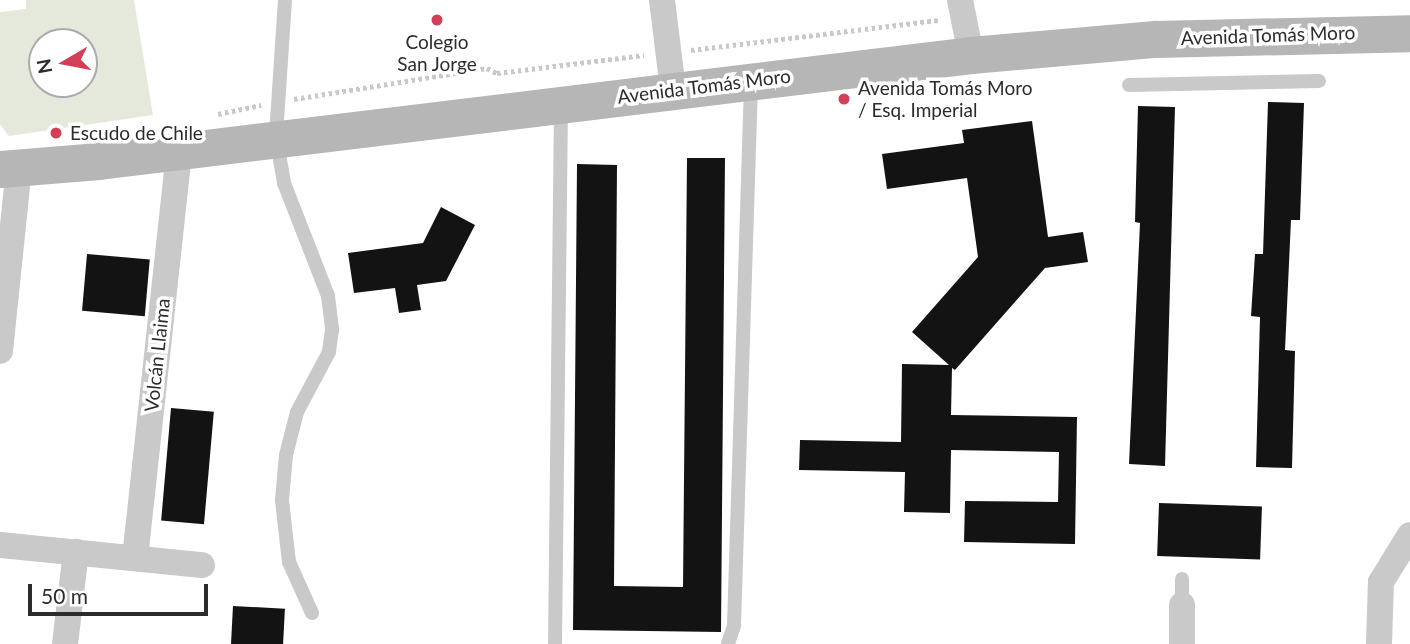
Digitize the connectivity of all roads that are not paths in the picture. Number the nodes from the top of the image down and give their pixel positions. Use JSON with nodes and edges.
{"nodes":[{"id":1,"x":285,"y":0,"type":"edge"},
{"id":2,"x":662,"y":0,"type":"edge"},
{"id":3,"x":961,"y":8,"type":"edge"},
{"id":4,"x":1410,"y":33,"type":"edge"},
{"id":5,"x":971,"y":55,"type":"junction"},
{"id":6,"x":751,"y":81,"type":"junction"},
{"id":7,"x":1319,"y":81,"type":"dead end"},
{"id":8,"x":1129,"y":85,"type":"dead end"},
{"id":9,"x":673,"y":90,"type":"junction"},
{"id":10,"x":561,"y":103,"type":"junction"},
{"id":11,"x":277,"y":119,"type":"junction"},
{"id":12,"x":179,"y":151,"type":"junction"},
{"id":13,"x":10,"y":168,"type":"edge"},
{"id":14,"x":0,"y":351,"type":"edge"},
{"id":15,"x":1410,"y":535,"type":"edge"},
{"id":16,"x":0,"y":545,"type":"edge"},
{"id":17,"x":76,"y":552,"type":"junction"},
{"id":18,"x":135,"y":558,"type":"junction"},
{"id":19,"x":202,"y":565,"type":"dead end"},
{"id":20,"x":1182,"y":592,"type":"dead end"},
{"id":21,"x":312,"y":613,"type":"dead end"},
{"id":22,"x":65,"y":644,"type":"edge"},
{"id":23,"x":555,"y":644,"type":"edge"},
{"id":24,"x":729,"y":644,"type":"edge"},
{"id":25,"x":1182,"y":644,"type":"edge"},
{"id":26,"x":1379,"y":644,"type":"edge"}],
"edges":[{"from":1,"to":11,"type":"lane"},
{"from":2,"to":9,"type":"street"},
{"from":3,"to":5,"type":"street"},
{"from":4,"to":5,"type":"main road","name":"Avenida Tomás Moro"},
{"from":5,"to":6,"type":"main road","name":"Avenida Tomás Moro"},
{"from":6,"to":9,"type":"main road","name":"Avenida Tomás Moro"},
{"from":6,"to":24,"type":"lane"},
{"from":7,"to":8,"type":"lane"},
{"from":9,"to":10,"type":"main road","name":"Avenida Tomás Moro"},
{"from":10,"to":11,"type":"main road","name":"Avenida Tomás Moro"},
{"from":10,"to":23,"type":"lane"},
{"from":11,"to":12,"type":"main road","name":"Avenida Tomás Moro"},
{"from":11,"to":21,"type":"lane"},
{"from":12,"to":13,"type":"main road","name":"Avenida Tomás Moro"},
{"from":12,"to":18,"type":"street","name":"Volcán Llaima"},
{"from":13,"to":14,"type":"street"},
{"from":15,"to":26,"type":"street"},
{"from":16,"to":17,"type":"street"},
{"from":17,"to":18,"type":"street"},
{"from":17,"to":22,"type":"street"},
{"from":18,"to":19,"type":"street"},
{"from":20,"to":25,"type":"street"}]}
